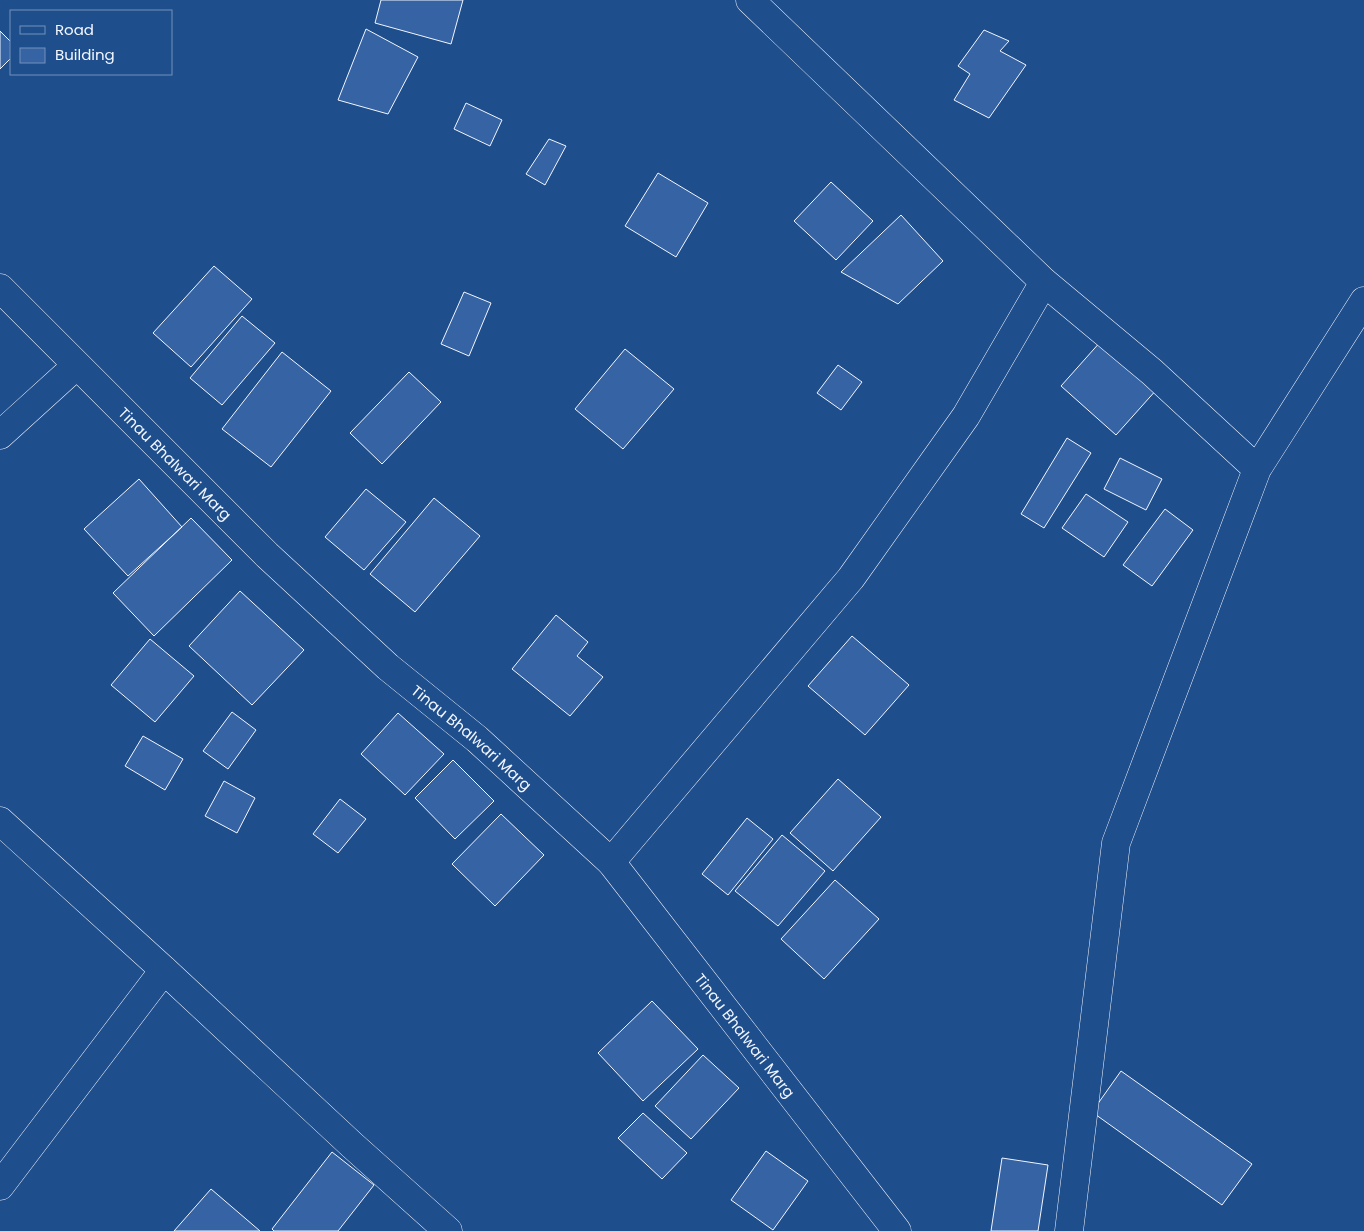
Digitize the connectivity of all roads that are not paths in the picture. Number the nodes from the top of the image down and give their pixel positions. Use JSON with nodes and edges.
{"nodes":[{"id":1,"x":750,"y":0,"type":"edge"},
{"id":2,"x":1044,"y":282,"type":"junction"},
{"id":3,"x":0,"y":288,"type":"edge"},
{"id":4,"x":1364,"y":301,"type":"edge"},
{"id":5,"x":76,"y":366,"type":"junction"},
{"id":6,"x":0,"y":435,"type":"edge"},
{"id":7,"x":1257,"y":469,"type":"junction"},
{"id":8,"x":0,"y":821,"type":"edge"},
{"id":9,"x":612,"y":862,"type":"junction"},
{"id":10,"x":164,"y":970,"type":"junction"},
{"id":11,"x":0,"y":1186,"type":"edge"},
{"id":12,"x":448,"y":1231,"type":"edge"},
{"id":13,"x":897,"y":1231,"type":"edge"},
{"id":14,"x":1069,"y":1231,"type":"edge"}],
"edges":[{"from":1,"to":2,"type":"street"},
{"from":2,"to":7,"type":"street"},
{"from":2,"to":9,"type":"street"},
{"from":3,"to":5,"type":"street","name":"Tinau Bhalwari Marg"},
{"from":4,"to":7,"type":"street"},
{"from":5,"to":6,"type":"street"},
{"from":5,"to":9,"type":"street","name":"Tinau Bhalwari Marg"},
{"from":7,"to":14,"type":"street"},
{"from":8,"to":10,"type":"street"},
{"from":9,"to":13,"type":"street","name":"Tinau Bhalwari Marg"},
{"from":10,"to":11,"type":"street"},
{"from":10,"to":12,"type":"street"}]}
